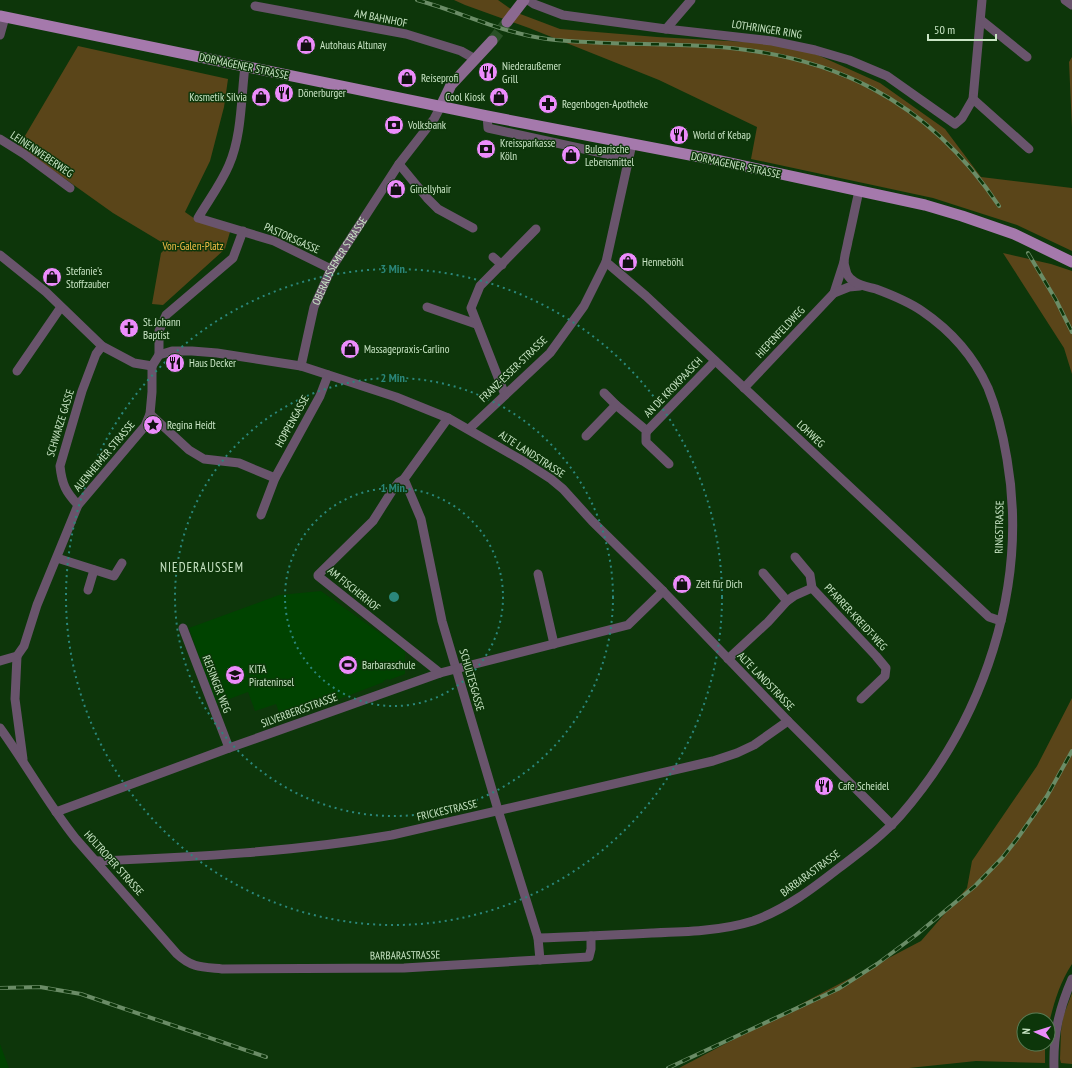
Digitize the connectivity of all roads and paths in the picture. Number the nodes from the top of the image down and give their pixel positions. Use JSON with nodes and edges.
{"nodes":[{"id":1,"x":524,"y":0,"type":"edge"},
{"id":2,"x":528,"y":0,"type":"edge"},
{"id":3,"x":690,"y":0,"type":"edge"},
{"id":4,"x":982,"y":0,"type":"edge"},
{"id":5,"x":1065,"y":0,"type":"edge"},
{"id":6,"x":1072,"y":5,"type":"edge"},
{"id":7,"x":255,"y":6,"type":"dead end"},
{"id":8,"x":2,"y":16,"type":"edge"},
{"id":9,"x":981,"y":20,"type":"junction"},
{"id":10,"x":507,"y":22,"type":"tunnel mouth"},
{"id":11,"x":666,"y":29,"type":"junction"},
{"id":12,"x":0,"y":35,"type":"edge"},
{"id":13,"x":492,"y":41,"type":"tunnel mouth"},
{"id":14,"x":1027,"y":57,"type":"dead end"},
{"id":15,"x":475,"y":59,"type":"junction"},
{"id":16,"x":245,"y":66,"type":"junction"},
{"id":17,"x":973,"y":99,"type":"junction"},
{"id":18,"x":441,"y":106,"type":"junction"},
{"id":19,"x":487,"y":116,"type":"junction"},
{"id":20,"x":0,"y":139,"type":"edge"},
{"id":21,"x":632,"y":144,"type":"junction"},
{"id":22,"x":1029,"y":149,"type":"dead end"},
{"id":23,"x":629,"y":159,"type":"junction"},
{"id":24,"x":399,"y":164,"type":"junction"},
{"id":25,"x":70,"y":188,"type":"dead end"},
{"id":26,"x":859,"y":191,"type":"junction"},
{"id":27,"x":473,"y":228,"type":"dead end"},
{"id":28,"x":536,"y":229,"type":"dead end"},
{"id":29,"x":243,"y":231,"type":"junction"},
{"id":30,"x":0,"y":255,"type":"edge"},
{"id":31,"x":493,"y":257,"type":"dead end"},
{"id":32,"x":606,"y":262,"type":"junction"},
{"id":33,"x":844,"y":262,"type":"junction"},
{"id":34,"x":1072,"y":262,"type":"edge"},
{"id":35,"x":502,"y":265,"type":"junction"},
{"id":36,"x":331,"y":269,"type":"junction"},
{"id":37,"x":863,"y":285,"type":"junction"},
{"id":38,"x":834,"y":293,"type":"junction"},
{"id":39,"x":61,"y":307,"type":"junction"},
{"id":40,"x":427,"y":307,"type":"dead end"},
{"id":41,"x":476,"y":324,"type":"junction"},
{"id":42,"x":102,"y":346,"type":"junction"},
{"id":43,"x":159,"y":354,"type":"junction"},
{"id":44,"x":715,"y":361,"type":"junction"},
{"id":45,"x":152,"y":366,"type":"junction"},
{"id":46,"x":301,"y":366,"type":"junction"},
{"id":47,"x":17,"y":371,"type":"dead end"},
{"id":48,"x":328,"y":375,"type":"junction"},
{"id":49,"x":744,"y":388,"type":"junction"},
{"id":50,"x":604,"y":394,"type":"dead end"},
{"id":51,"x":506,"y":395,"type":"junction"},
{"id":52,"x":616,"y":405,"type":"junction"},
{"id":53,"x":150,"y":414,"type":"junction"},
{"id":54,"x":448,"y":418,"type":"junction"},
{"id":55,"x":469,"y":429,"type":"junction"},
{"id":56,"x":648,"y":431,"type":"junction"},
{"id":57,"x":586,"y":436,"type":"dead end"},
{"id":58,"x":669,"y":464,"type":"dead end"},
{"id":59,"x":275,"y":478,"type":"junction"},
{"id":60,"x":404,"y":479,"type":"junction"},
{"id":61,"x":78,"y":505,"type":"junction"},
{"id":62,"x":261,"y":515,"type":"dead end"},
{"id":63,"x":795,"y":557,"type":"dead end"},
{"id":64,"x":57,"y":558,"type":"junction"},
{"id":65,"x":122,"y":563,"type":"dead end"},
{"id":66,"x":94,"y":570,"type":"junction"},
{"id":67,"x":763,"y":573,"type":"dead end"},
{"id":68,"x":538,"y":574,"type":"dead end"},
{"id":69,"x":812,"y":588,"type":"junction"},
{"id":70,"x":88,"y":590,"type":"dead end"},
{"id":71,"x":663,"y":591,"type":"junction"},
{"id":72,"x":788,"y":601,"type":"junction"},
{"id":73,"x":1001,"y":621,"type":"junction"},
{"id":74,"x":183,"y":628,"type":"dead end"},
{"id":75,"x":554,"y":644,"type":"junction"},
{"id":76,"x":17,"y":656,"type":"junction"},
{"id":77,"x":728,"y":659,"type":"junction"},
{"id":78,"x":0,"y":661,"type":"edge"},
{"id":79,"x":456,"y":668,"type":"junction"},
{"id":80,"x":440,"y":673,"type":"junction"},
{"id":81,"x":861,"y":700,"type":"dead end"},
{"id":82,"x":788,"y":721,"type":"junction"},
{"id":83,"x":0,"y":728,"type":"edge"},
{"id":84,"x":229,"y":748,"type":"junction"},
{"id":85,"x":23,"y":760,"type":"junction"},
{"id":86,"x":498,"y":810,"type":"junction"},
{"id":87,"x":56,"y":812,"type":"junction"},
{"id":88,"x":892,"y":825,"type":"junction"},
{"id":89,"x":96,"y":861,"type":"junction"},
{"id":90,"x":591,"y":936,"type":"junction"},
{"id":91,"x":538,"y":938,"type":"junction"},
{"id":92,"x":540,"y":960,"type":"junction"},
{"id":93,"x":201,"y":967,"type":"joint"},
{"id":94,"x":1072,"y":979,"type":"edge"},
{"id":95,"x":1054,"y":1068,"type":"edge"}],
"edges":[{"from":1,"to":10,"type":"main road"},
{"from":2,"to":11,"type":"street","name":"LOTHRINGER RING"},
{"from":3,"to":11,"type":"street"},
{"from":4,"to":9,"type":"street","name":"LOTHRINGER RING"},
{"from":5,"to":6,"type":"street"},
{"from":7,"to":15,"type":"street","name":"AM BAHNHOF"},
{"from":8,"to":12,"type":"street"},
{"from":8,"to":16,"type":"main road","name":"DORMAGENER STRASSE"},
{"from":9,"to":14,"type":"street"},
{"from":9,"to":17,"type":"street","name":"LOTHRINGER RING"},
{"from":11,"to":17,"type":"street","name":"LOTHRINGER RING"},
{"from":13,"to":15,"type":"main road","name":"OBERAUSSEMER STRASSE"},
{"from":15,"to":18,"type":"main road","name":"OBERAUSSEMER STRASSE"},
{"from":16,"to":18,"type":"main road","name":"DORMAGENER STRASSE"},
{"from":16,"to":29,"type":"street","name":"PASTORSGASSE"},
{"from":17,"to":22,"type":"street"},
{"from":18,"to":19,"type":"main road","name":"DORMAGENER STRASSE"},
{"from":18,"to":24,"type":"street","name":"OBERAUSSEMER STRASSE"},
{"from":19,"to":21,"type":"main road","name":"DORMAGENER STRASSE"},
{"from":19,"to":23,"type":"street"},
{"from":20,"to":25,"type":"street","name":"LEINENWEBERWEG"},
{"from":21,"to":23,"type":"street","name":"FRANZ-ESSER-STRASSE"},
{"from":21,"to":26,"type":"main road","name":"DORMAGENER STRASSE"},
{"from":23,"to":32,"type":"street","name":"FRANZ-ESSER-STRASSE"},
{"from":24,"to":27,"type":"street"},
{"from":24,"to":36,"type":"street","name":"OBERAUSSEMER STRASSE"},
{"from":26,"to":33,"type":"street"},
{"from":26,"to":34,"type":"main road","name":"DORMAGENER STRASSE"},
{"from":28,"to":35,"type":"street"},
{"from":29,"to":36,"type":"street","name":"PASTORSGASSE"},
{"from":29,"to":43,"type":"street"},
{"from":30,"to":39,"type":"street"},
{"from":31,"to":35,"type":"street"},
{"from":32,"to":44,"type":"street","name":"LOHWEG"},
{"from":32,"to":51,"type":"street","name":"FRANZ-ESSER-STRASSE"},
{"from":33,"to":37,"type":"street","name":"RINGSTRASSE"},
{"from":33,"to":38,"type":"street"},
{"from":35,"to":41,"type":"street"},
{"from":36,"to":46,"type":"street","name":"OBERAUSSEMER STRASSE"},
{"from":37,"to":38,"type":"street"},
{"from":37,"to":73,"type":"street","name":"RINGSTRASSE"},
{"from":38,"to":49,"type":"street","name":"HIEPENFELDWEG"},
{"from":39,"to":42,"type":"street"},
{"from":39,"to":47,"type":"street"},
{"from":40,"to":41,"type":"street"},
{"from":41,"to":51,"type":"street"},
{"from":42,"to":45,"type":"street"},
{"from":42,"to":61,"type":"street","name":"SCHWARZE GASSE"},
{"from":43,"to":45,"type":"street"},
{"from":43,"to":46,"type":"street","name":"ALTE LANDSTRASSE"},
{"from":44,"to":49,"type":"street","name":"LOHWEG"},
{"from":44,"to":56,"type":"street","name":"AN DE KROKPAASCH"},
{"from":45,"to":53,"type":"street","name":"AUENHEIMER STRASSE"},
{"from":46,"to":48,"type":"street","name":"ALTE LANDSTRASSE"},
{"from":48,"to":54,"type":"street","name":"ALTE LANDSTRASSE"},
{"from":48,"to":59,"type":"street","name":"HOPPENGASSE"},
{"from":49,"to":73,"type":"street","name":"LOHWEG"},
{"from":50,"to":52,"type":"street","name":"AN DE KROKPAASCH"},
{"from":51,"to":55,"type":"street","name":"FRANZ-ESSER-STRASSE"},
{"from":52,"to":56,"type":"street","name":"AN DE KROKPAASCH"},
{"from":52,"to":57,"type":"street"},
{"from":53,"to":59,"type":"street"},
{"from":53,"to":61,"type":"street","name":"AUENHEIMER STRASSE"},
{"from":54,"to":55,"type":"street","name":"ALTE LANDSTRASSE"},
{"from":54,"to":60,"type":"street"},
{"from":55,"to":71,"type":"street","name":"ALTE LANDSTRASSE"},
{"from":56,"to":58,"type":"street","name":"AN DE KROKPAASCH"},
{"from":59,"to":62,"type":"street","name":"HOPPENGASSE"},
{"from":60,"to":79,"type":"street","name":"SCHULTESGASSE"},
{"from":60,"to":80,"type":"street","name":"AM FISCHERHOF"},
{"from":61,"to":64,"type":"street","name":"AUENHEIMER STRASSE"},
{"from":63,"to":69,"type":"street","name":"PFARRER-KREIDT-WEG"},
{"from":64,"to":66,"type":"street"},
{"from":64,"to":76,"type":"street","name":"AUENHEIMER STRASSE"},
{"from":65,"to":66,"type":"street"},
{"from":66,"to":70,"type":"street"},
{"from":67,"to":72,"type":"street"},
{"from":68,"to":75,"type":"street"},
{"from":69,"to":72,"type":"street","name":"PFARRER-KREIDT-WEG"},
{"from":69,"to":81,"type":"street","name":"PFARRER-KREIDT-WEG"},
{"from":71,"to":75,"type":"street","name":"SILVERBERGSTRASSE"},
{"from":71,"to":77,"type":"street","name":"ALTE LANDSTRASSE"},
{"from":72,"to":77,"type":"street","name":"PFARRER-KREIDT-WEG"},
{"from":73,"to":88,"type":"street","name":"RINGSTRASSE"},
{"from":74,"to":84,"type":"street","name":"REISINGER WEG"},
{"from":75,"to":79,"type":"street","name":"SILVERBERGSTRASSE"},
{"from":76,"to":78,"type":"street"},
{"from":76,"to":85,"type":"street","name":"HOLTROPER STRASSE"},
{"from":77,"to":82,"type":"street","name":"ALTE LANDSTRASSE"},
{"from":79,"to":80,"type":"street","name":"SILVERBERGSTRASSE"},
{"from":79,"to":86,"type":"street","name":"SCHULTESGASSE"},
{"from":80,"to":84,"type":"street","name":"SILVERBERGSTRASSE"},
{"from":82,"to":86,"type":"street","name":"FRICKESTRASSE"},
{"from":82,"to":88,"type":"street","name":"ALTE LANDSTRASSE"},
{"from":83,"to":85,"type":"street","name":"HOLTROPER STRASSE"},
{"from":84,"to":87,"type":"street","name":"SILVERBERGSTRASSE"},
{"from":85,"to":87,"type":"street","name":"HOLTROPER STRASSE"},
{"from":86,"to":89,"type":"street","name":"FRICKESTRASSE"},
{"from":86,"to":91,"type":"street","name":"SCHULTESGASSE"},
{"from":87,"to":89,"type":"street","name":"HOLTROPER STRASSE"},
{"from":88,"to":90,"type":"street","name":"BARBARASTRASSE"},
{"from":89,"to":93,"type":"street","name":"HOLTROPER STRASSE"},
{"from":90,"to":91,"type":"street","name":"BARBARASTRASSE"},
{"from":90,"to":92,"type":"street","name":"BARBARASTRASSE"},
{"from":91,"to":92,"type":"street","name":"SCHULTESGASSE"},
{"from":92,"to":93,"type":"street","name":"BARBARASTRASSE"},
{"from":94,"to":95,"type":"street"}]}
